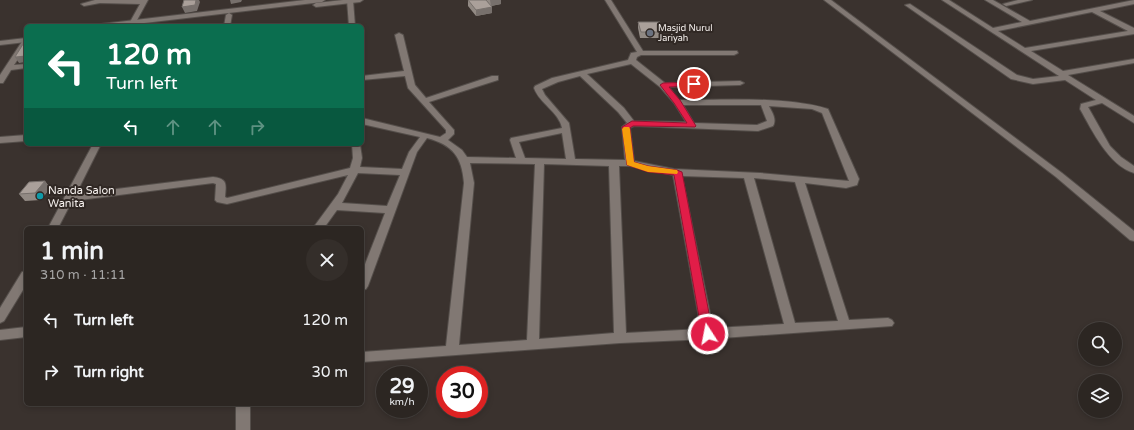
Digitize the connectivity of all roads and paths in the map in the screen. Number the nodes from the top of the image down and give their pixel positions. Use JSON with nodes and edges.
{"nodes":[{"id":1,"x":322,"y":0,"type":"edge"},
{"id":2,"x":350,"y":0,"type":"edge"},
{"id":3,"x":360,"y":0,"type":"edge"},
{"id":4,"x":608,"y":0,"type":"edge"},
{"id":5,"x":827,"y":0,"type":"edge"},
{"id":6,"x":945,"y":0,"type":"edge"},
{"id":7,"x":988,"y":0,"type":"edge"},
{"id":8,"x":1029,"y":0,"type":"edge"},
{"id":9,"x":145,"y":1,"type":"edge"},
{"id":10,"x":1133,"y":3,"type":"edge"},
{"id":11,"x":84,"y":4,"type":"dead end"},
{"id":12,"x":1006,"y":4,"type":"dead end"},
{"id":13,"x":908,"y":5,"type":"dead end"},
{"id":14,"x":1093,"y":10,"type":"junction"},
{"id":15,"x":229,"y":15,"type":"junction"},
{"id":16,"x":133,"y":22,"type":"junction"},
{"id":17,"x":1029,"y":23,"type":"junction"},
{"id":18,"x":116,"y":24,"type":"edge"},
{"id":19,"x":160,"y":24,"type":"edge"},
{"id":20,"x":227,"y":24,"type":"edge"},
{"id":21,"x":352,"y":24,"type":"edge"},
{"id":22,"x":992,"y":30,"type":"junction"},
{"id":23,"x":1134,"y":32,"type":"edge"},
{"id":24,"x":24,"y":35,"type":"edge"},
{"id":25,"x":399,"y":35,"type":"dead end"},
{"id":26,"x":0,"y":39,"type":"edge"},
{"id":27,"x":24,"y":41,"type":"edge"},
{"id":28,"x":0,"y":43,"type":"edge"},
{"id":29,"x":24,"y":44,"type":"edge"},
{"id":30,"x":1024,"y":50,"type":"junction"},
{"id":31,"x":641,"y":53,"type":"junction"},
{"id":32,"x":734,"y":53,"type":"dead end"},
{"id":33,"x":1134,"y":60,"type":"edge"},
{"id":34,"x":632,"y":61,"type":"junction"},
{"id":35,"x":24,"y":66,"type":"edge"},
{"id":36,"x":9,"y":68,"type":"junction"},
{"id":37,"x":407,"y":73,"type":"junction"},
{"id":38,"x":581,"y":74,"type":"junction"},
{"id":39,"x":1064,"y":75,"type":"junction"},
{"id":40,"x":364,"y":78,"type":"edge"},
{"id":41,"x":495,"y":78,"type":"dead end"},
{"id":42,"x":0,"y":81,"type":"edge"},
{"id":43,"x":740,"y":84,"type":"dead end"},
{"id":44,"x":663,"y":85,"type":"junction"},
{"id":45,"x":1103,"y":100,"type":"junction"},
{"id":46,"x":423,"y":101,"type":"junction"},
{"id":47,"x":677,"y":102,"type":"junction"},
{"id":48,"x":764,"y":103,"type":"junction"},
{"id":49,"x":1134,"y":120,"type":"edge"},
{"id":50,"x":364,"y":121,"type":"edge"},
{"id":51,"x":632,"y":124,"type":"junction"},
{"id":52,"x":692,"y":126,"type":"junction"},
{"id":53,"x":566,"y":130,"type":"junction"},
{"id":54,"x":425,"y":135,"type":"junction"},
{"id":55,"x":24,"y":138,"type":"edge"},
{"id":56,"x":442,"y":139,"type":"junction"},
{"id":57,"x":0,"y":140,"type":"edge"},
{"id":58,"x":97,"y":146,"type":"edge"},
{"id":59,"x":356,"y":146,"type":"edge"},
{"id":60,"x":465,"y":160,"type":"junction"},
{"id":61,"x":521,"y":160,"type":"junction"},
{"id":62,"x":571,"y":161,"type":"junction"},
{"id":63,"x":540,"y":162,"type":"junction"},
{"id":64,"x":614,"y":163,"type":"junction"},
{"id":65,"x":630,"y":163,"type":"junction"},
{"id":66,"x":354,"y":170,"type":"junction"},
{"id":67,"x":1134,"y":170,"type":"edge"},
{"id":68,"x":405,"y":172,"type":"junction"},
{"id":69,"x":677,"y":172,"type":"junction"},
{"id":70,"x":748,"y":175,"type":"junction"},
{"id":71,"x":799,"y":179,"type":"junction"},
{"id":72,"x":68,"y":198,"type":"junction"},
{"id":73,"x":335,"y":206,"type":"junction"},
{"id":74,"x":390,"y":210,"type":"junction"},
{"id":75,"x":54,"y":226,"type":"edge"},
{"id":76,"x":320,"y":226,"type":"edge"},
{"id":77,"x":1134,"y":237,"type":"edge"},
{"id":78,"x":24,"y":278,"type":"edge"},
{"id":79,"x":364,"y":281,"type":"edge"},
{"id":80,"x":0,"y":318,"type":"edge"},
{"id":81,"x":888,"y":323,"type":"dead end"},
{"id":82,"x":845,"y":325,"type":"junction"},
{"id":83,"x":791,"y":329,"type":"junction"},
{"id":84,"x":24,"y":332,"type":"edge"},
{"id":85,"x":708,"y":334,"type":"junction"},
{"id":86,"x":0,"y":336,"type":"edge"},
{"id":87,"x":620,"y":338,"type":"junction"},
{"id":88,"x":533,"y":345,"type":"junction"},
{"id":89,"x":452,"y":351,"type":"junction"},
{"id":90,"x":364,"y":357,"type":"edge"},
{"id":91,"x":243,"y":406,"type":"edge"},
{"id":92,"x":243,"y":430,"type":"edge"}],
"edges":[{"from":1,"to":16,"type":"street"},
{"from":2,"to":3,"type":"street"},
{"from":2,"to":15,"type":"street"},
{"from":2,"to":21,"type":"street"},
{"from":4,"to":31,"type":"street"},
{"from":5,"to":77,"type":"street"},
{"from":6,"to":22,"type":"street"},
{"from":7,"to":17,"type":"street"},
{"from":8,"to":12,"type":"street"},
{"from":9,"to":11,"type":"street"},
{"from":9,"to":16,"type":"street"},
{"from":10,"to":14,"type":"street"},
{"from":13,"to":39,"type":"street"},
{"from":14,"to":17,"type":"street"},
{"from":14,"to":23,"type":"street"},
{"from":15,"to":19,"type":"street"},
{"from":15,"to":20,"type":"street"},
{"from":16,"to":18,"type":"street"},
{"from":17,"to":22,"type":"street"},
{"from":22,"to":30,"type":"street"},
{"from":23,"to":30,"type":"street"},
{"from":24,"to":26,"type":"street"},
{"from":25,"to":37,"type":"street"},
{"from":27,"to":28,"type":"street"},
{"from":29,"to":36,"type":"street"},
{"from":30,"to":39,"type":"street"},
{"from":31,"to":32,"type":"street"},
{"from":31,"to":34,"type":"street"},
{"from":33,"to":39,"type":"street"},
{"from":34,"to":38,"type":"street"},
{"from":34,"to":44,"type":"street"},
{"from":35,"to":36,"type":"street"},
{"from":36,"to":42,"type":"street"},
{"from":37,"to":40,"type":"street"},
{"from":37,"to":46,"type":"street"},
{"from":38,"to":51,"type":"street"},
{"from":38,"to":53,"type":"street"},
{"from":39,"to":45,"type":"street"},
{"from":41,"to":46,"type":"street"},
{"from":43,"to":44,"type":"street"},
{"from":44,"to":47,"type":"street"},
{"from":45,"to":49,"type":"street"},
{"from":45,"to":67,"type":"street"},
{"from":46,"to":56,"type":"street"},
{"from":47,"to":48,"type":"street"},
{"from":47,"to":52,"type":"street"},
{"from":48,"to":52,"type":"street"},
{"from":48,"to":71,"type":"street"},
{"from":50,"to":54,"type":"street"},
{"from":51,"to":52,"type":"street"},
{"from":51,"to":65,"type":"street"},
{"from":53,"to":61,"type":"street"},
{"from":53,"to":62,"type":"street"},
{"from":54,"to":56,"type":"street"},
{"from":54,"to":68,"type":"street"},
{"from":55,"to":57,"type":"street"},
{"from":56,"to":60,"type":"street"},
{"from":58,"to":72,"type":"street"},
{"from":59,"to":66,"type":"street"},
{"from":60,"to":61,"type":"street"},
{"from":60,"to":89,"type":"street"},
{"from":61,"to":63,"type":"street"},
{"from":62,"to":63,"type":"street"},
{"from":62,"to":64,"type":"street"},
{"from":63,"to":88,"type":"street"},
{"from":64,"to":65,"type":"street"},
{"from":64,"to":87,"type":"street"},
{"from":65,"to":69,"type":"street"},
{"from":66,"to":68,"type":"street"},
{"from":66,"to":72,"type":"street"},
{"from":66,"to":73,"type":"street"},
{"from":68,"to":74,"type":"street"},
{"from":69,"to":70,"type":"street"},
{"from":69,"to":85,"type":"street"},
{"from":70,"to":71,"type":"street"},
{"from":70,"to":83,"type":"street"},
{"from":71,"to":82,"type":"street"},
{"from":72,"to":75,"type":"street"},
{"from":73,"to":74,"type":"street"},
{"from":73,"to":76,"type":"street"},
{"from":74,"to":79,"type":"street"},
{"from":78,"to":80,"type":"street"},
{"from":81,"to":82,"type":"street"},
{"from":82,"to":83,"type":"street"},
{"from":83,"to":85,"type":"street"},
{"from":84,"to":86,"type":"street"},
{"from":85,"to":87,"type":"street"},
{"from":87,"to":88,"type":"street"},
{"from":88,"to":89,"type":"street"},
{"from":89,"to":90,"type":"street"},
{"from":91,"to":92,"type":"street"}]}
